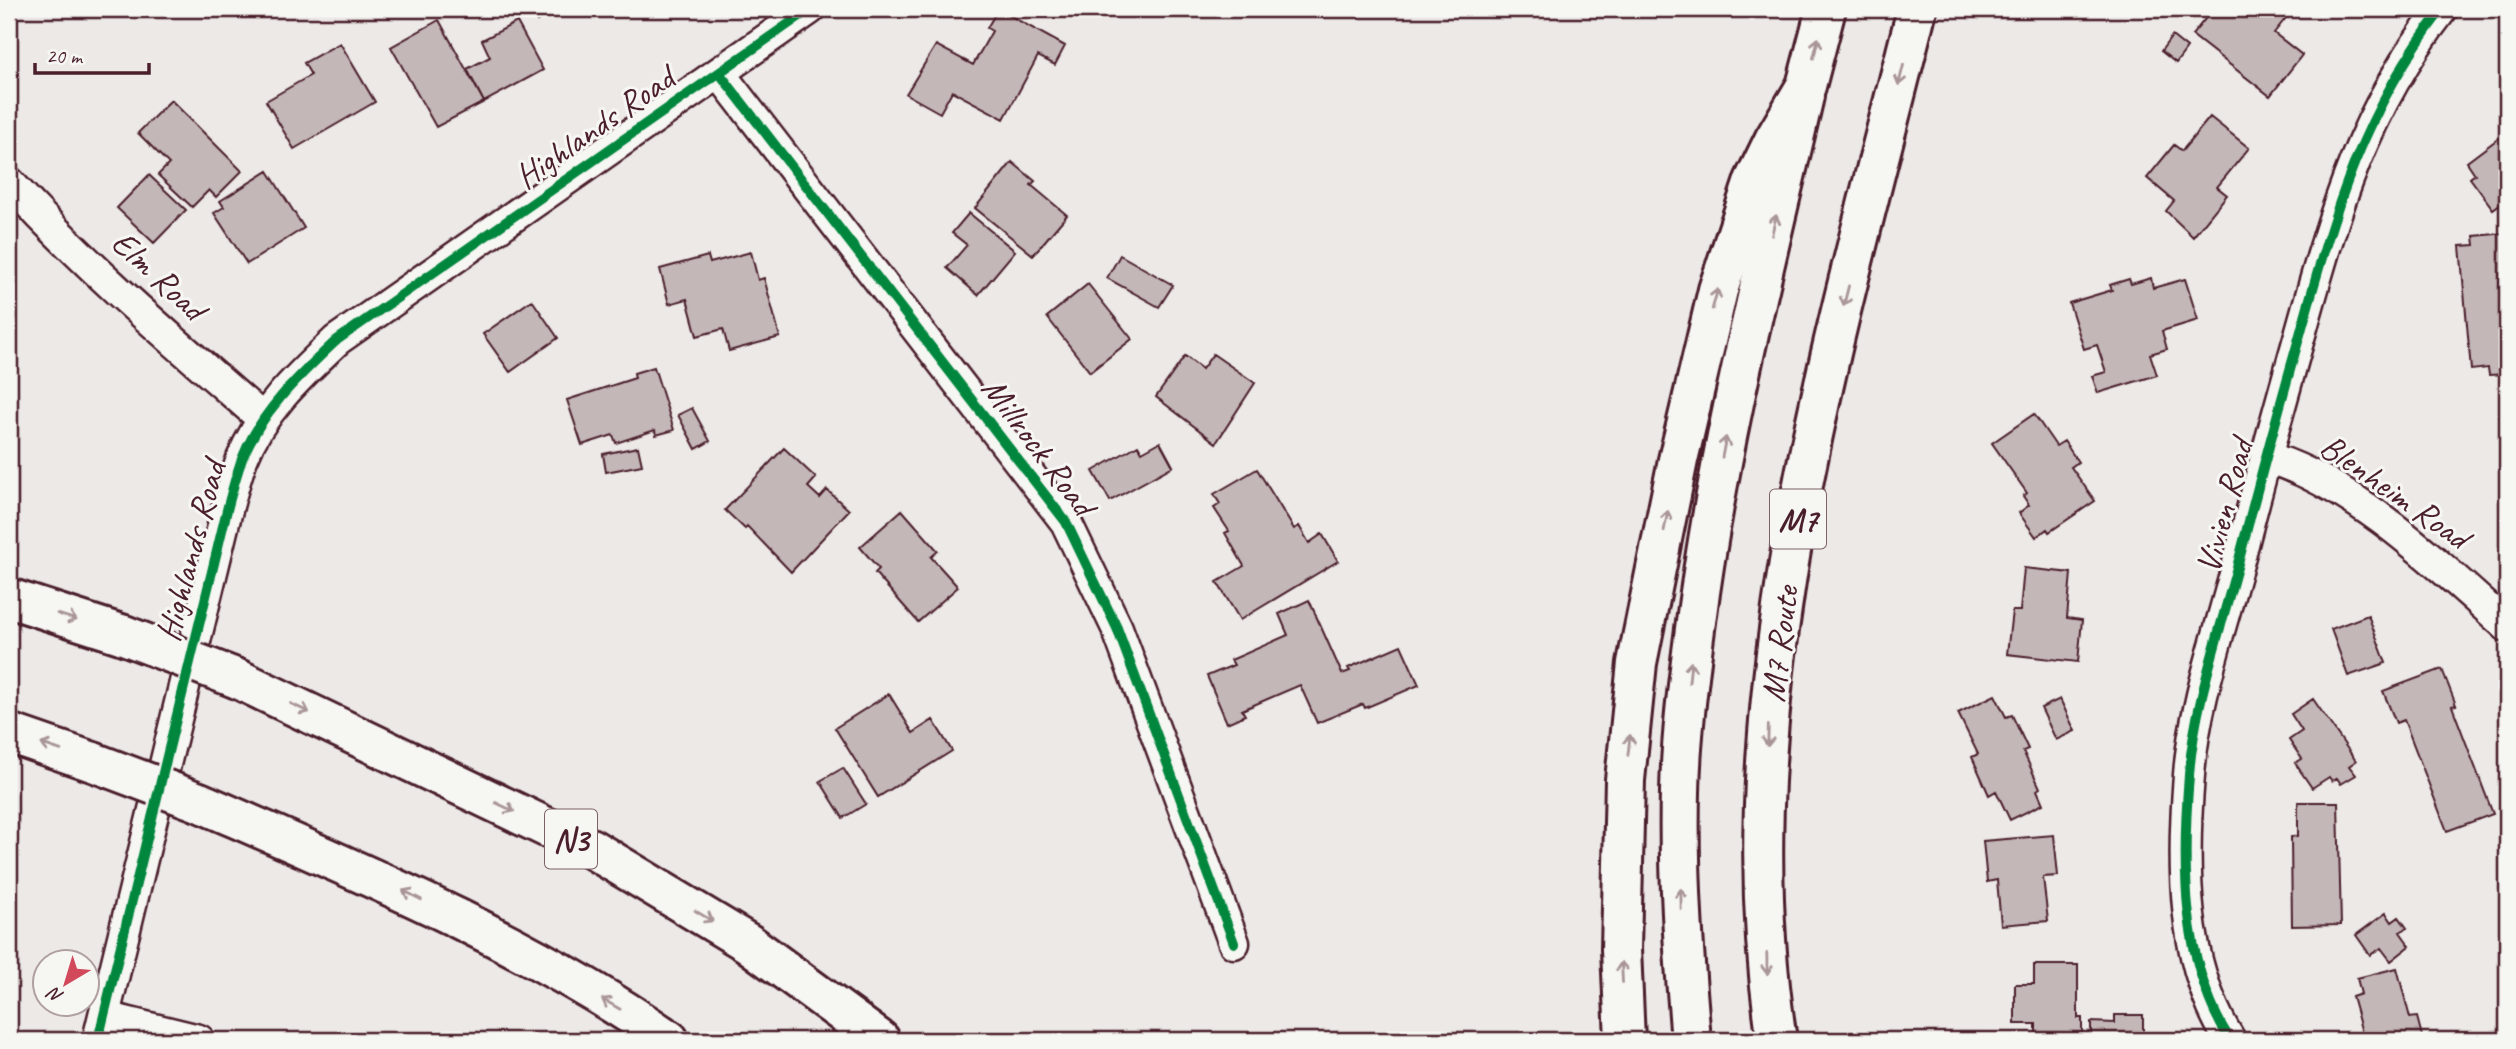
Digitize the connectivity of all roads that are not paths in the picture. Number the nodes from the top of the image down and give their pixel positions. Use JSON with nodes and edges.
{"nodes":[{"id":1,"x":810,"y":9,"type":"edge"},
{"id":2,"x":1826,"y":9,"type":"edge"},
{"id":3,"x":1917,"y":9,"type":"edge"},
{"id":4,"x":2442,"y":9,"type":"edge"},
{"id":5,"x":720,"y":74,"type":"junction"},
{"id":6,"x":1806,"y":86,"type":"junction"},
{"id":7,"x":9,"y":182,"type":"edge"},
{"id":8,"x":263,"y":419,"type":"junction"},
{"id":9,"x":2266,"y":457,"type":"junction"},
{"id":10,"x":9,"y":598,"type":"edge"},
{"id":11,"x":2507,"y":626,"type":"edge"},
{"id":12,"x":9,"y":733,"type":"edge"},
{"id":13,"x":1234,"y":943,"type":"dead end"},
{"id":14,"x":102,"y":1028,"type":"edge"},
{"id":15,"x":199,"y":1040,"type":"edge"},
{"id":16,"x":669,"y":1040,"type":"edge"},
{"id":17,"x":880,"y":1040,"type":"edge"},
{"id":18,"x":1625,"y":1040,"type":"edge"},
{"id":19,"x":1691,"y":1040,"type":"edge"},
{"id":20,"x":1777,"y":1040,"type":"edge"},
{"id":21,"x":2230,"y":1040,"type":"edge"}],
"edges":[{"from":1,"to":5,"type":"street","name":"Highlands Road"},
{"from":6,"to":2,"type":"highway","one_way":true},
{"from":3,"to":20,"type":"highway","name":"M7 Route","number":"M7","one_way":true},
{"from":4,"to":9,"type":"street","name":"Vivien Road"},
{"from":5,"to":8,"type":"street","name":"Highlands Road"},
{"from":5,"to":13,"type":"street","name":"Millrock Road"},
{"from":18,"to":6,"type":"highway","one_way":true},
{"from":19,"to":6,"type":"highway","one_way":true},
{"from":7,"to":8,"type":"street","name":"Elm Road"},
{"from":8,"to":14,"type":"street","name":"Highlands Road"},
{"from":9,"to":11,"type":"street","name":"Blenheim Road"},
{"from":9,"to":21,"type":"street","name":"Vivien Road"},
{"from":10,"to":17,"type":"highway","number":"N3","one_way":true,"bridge":true},
{"from":16,"to":12,"type":"highway","one_way":true,"bridge":true},
{"from":14,"to":15,"type":"street"}]}
